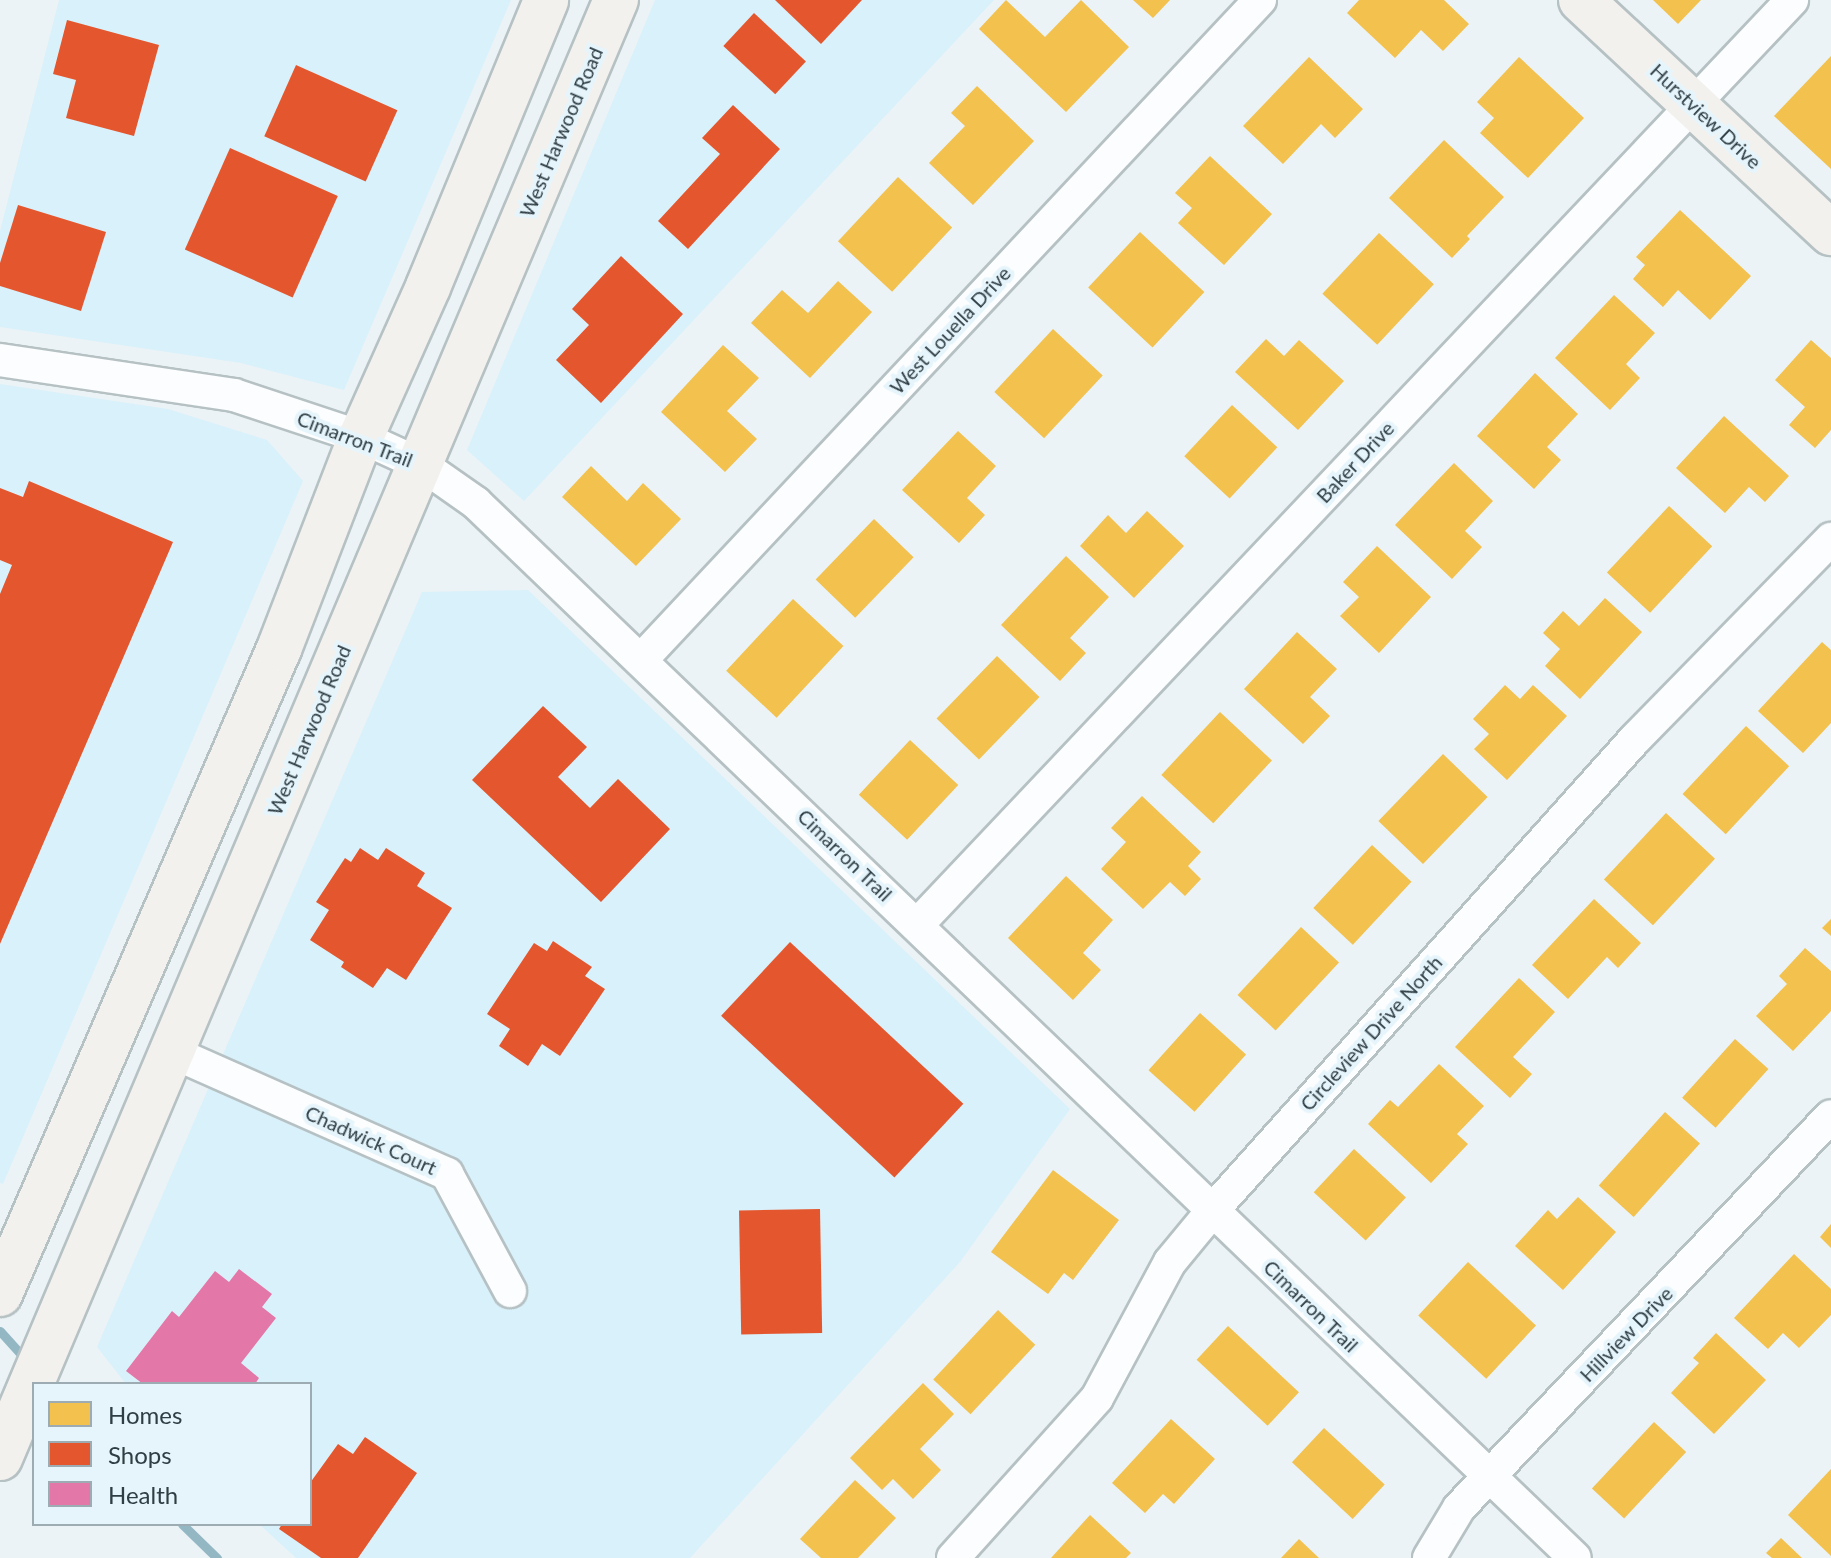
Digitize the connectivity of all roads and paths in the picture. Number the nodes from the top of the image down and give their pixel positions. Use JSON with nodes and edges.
{"nodes":[{"id":1,"x":546,"y":0,"type":"edge"},
{"id":2,"x":616,"y":0,"type":"edge"},
{"id":3,"x":1260,"y":0,"type":"edge"},
{"id":4,"x":1581,"y":0,"type":"edge"},
{"id":5,"x":1792,"y":0,"type":"edge"},
{"id":6,"x":1693,"y":104,"type":"junction"},
{"id":7,"x":1831,"y":233,"type":"edge"},
{"id":8,"x":0,"y":360,"type":"edge"},
{"id":9,"x":361,"y":437,"type":"junction"},
{"id":10,"x":422,"y":465,"type":"junction"},
{"id":11,"x":1831,"y":539,"type":"edge"},
{"id":12,"x":641,"y":660,"type":"junction"},
{"id":13,"x":918,"y":924,"type":"junction"},
{"id":14,"x":172,"y":1052,"type":"junction"},
{"id":15,"x":1831,"y":1116,"type":"edge"},
{"id":16,"x":1212,"y":1211,"type":"junction"},
{"id":17,"x":510,"y":1291,"type":"dead end"},
{"id":18,"x":0,"y":1294,"type":"edge"},
{"id":19,"x":0,"y":1458,"type":"edge"},
{"id":20,"x":1490,"y":1476,"type":"junction"},
{"id":21,"x":953,"y":1558,"type":"edge"},
{"id":22,"x":1429,"y":1558,"type":"edge"},
{"id":23,"x":1575,"y":1558,"type":"edge"}],
"edges":[{"from":1,"to":9,"type":"main road"},
{"from":2,"to":10,"type":"main road","name":"West Harwood Road"},
{"from":3,"to":12,"type":"street","name":"West Louella Drive"},
{"from":4,"to":6,"type":"main road","name":"Hurstview Drive"},
{"from":5,"to":6,"type":"street","name":"Baker Drive"},
{"from":6,"to":7,"type":"main road","name":"Hurstview Drive"},
{"from":6,"to":13,"type":"street","name":"Baker Drive"},
{"from":8,"to":9,"type":"street","name":"Cimarron Trail"},
{"from":9,"to":10,"type":"street","name":"Cimarron Trail"},
{"from":9,"to":18,"type":"main road"},
{"from":10,"to":12,"type":"street","name":"Cimarron Trail"},
{"from":10,"to":14,"type":"main road","name":"West Harwood Road"},
{"from":11,"to":16,"type":"street","name":"Circleview Drive North"},
{"from":12,"to":13,"type":"street","name":"Cimarron Trail"},
{"from":13,"to":16,"type":"street","name":"Cimarron Trail"},
{"from":14,"to":17,"type":"street","name":"Chadwick Court"},
{"from":14,"to":19,"type":"main road","name":"West Harwood Road"},
{"from":15,"to":20,"type":"street","name":"Hillview Drive"},
{"from":16,"to":20,"type":"street","name":"Cimarron Trail"},
{"from":16,"to":21,"type":"street","name":"Circleview Drive North"},
{"from":20,"to":22,"type":"street","name":"Hillview Drive"},
{"from":20,"to":23,"type":"street","name":"Cimarron Trail"}]}
